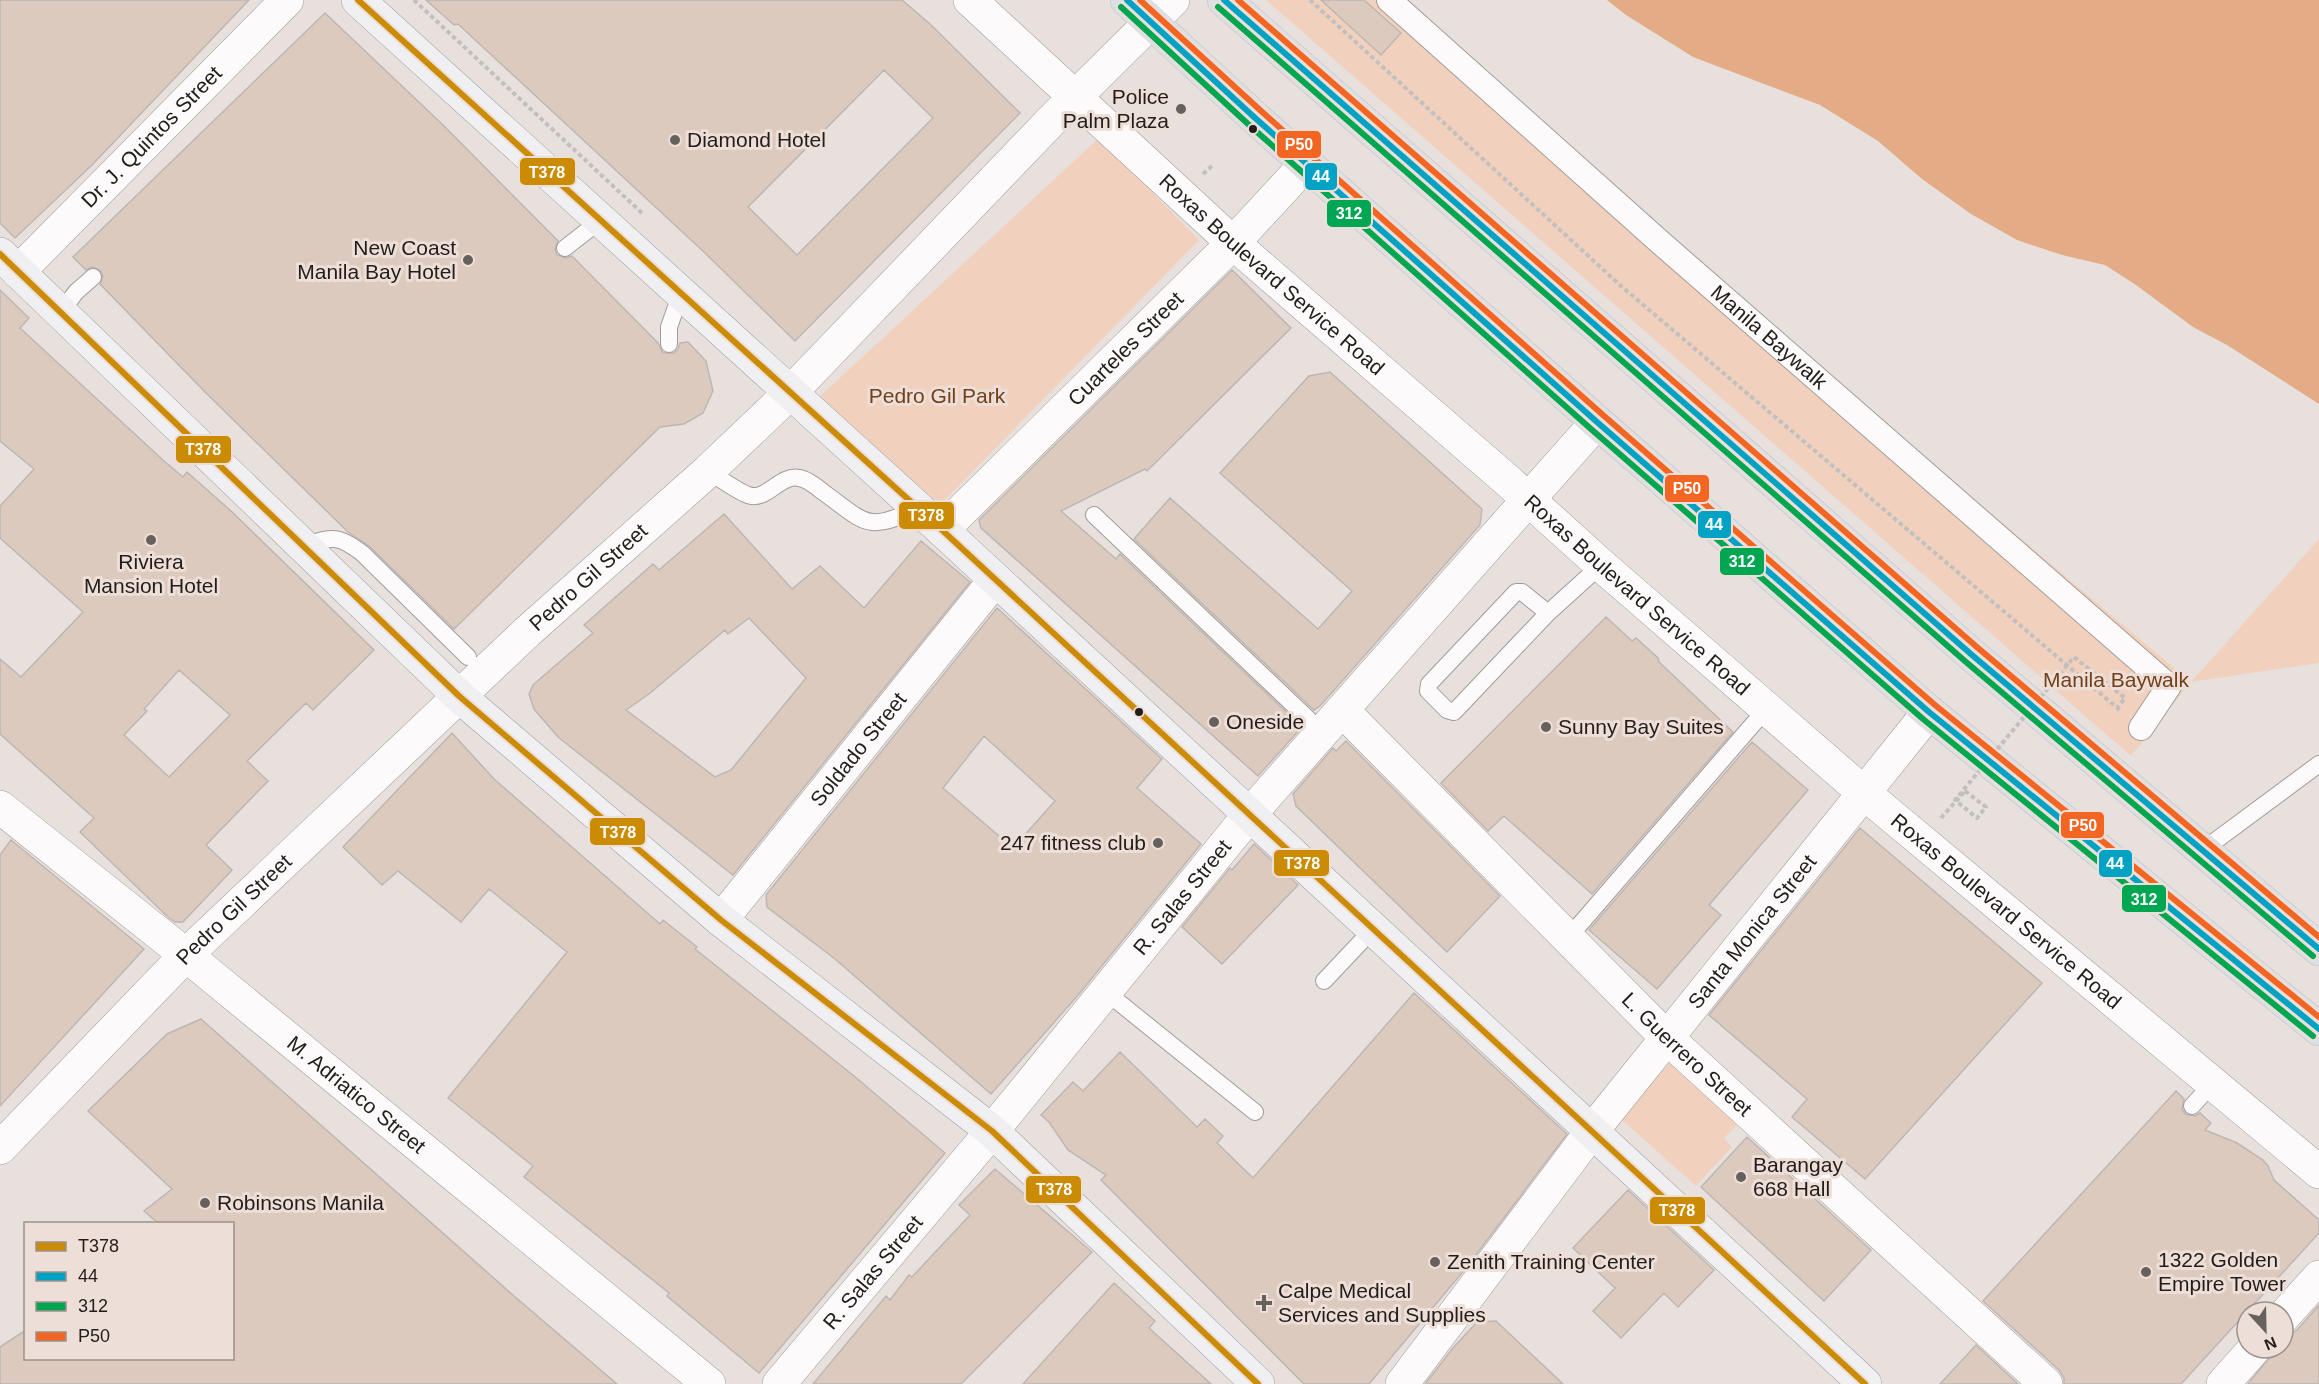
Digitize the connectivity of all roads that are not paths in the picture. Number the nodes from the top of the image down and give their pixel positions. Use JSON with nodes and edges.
{"nodes":[{"id":1,"x":287,"y":0,"type":"edge"},
{"id":2,"x":358,"y":0,"type":"edge"},
{"id":3,"x":970,"y":0,"type":"edge"},
{"id":4,"x":1126,"y":0,"type":"edge"},
{"id":5,"x":1224,"y":0,"type":"edge"},
{"id":6,"x":1389,"y":0,"type":"edge"},
{"id":7,"x":1162,"y":11,"type":"edge"},
{"id":8,"x":1074,"y":98,"type":"junction"},
{"id":9,"x":1306,"y":164,"type":"junction"},
{"id":10,"x":601,"y":220,"type":"junction"},
{"id":11,"x":1233,"y":243,"type":"junction"},
{"id":12,"x":565,"y":248,"type":"dead end"},
{"id":13,"x":9,"y":263,"type":"edge"},
{"id":14,"x":93,"y":277,"type":"dead end"},
{"id":15,"x":681,"y":292,"type":"junction"},
{"id":16,"x":60,"y":313,"type":"junction"},
{"id":17,"x":669,"y":344,"type":"dead end"},
{"id":18,"x":791,"y":392,"type":"junction"},
{"id":19,"x":1597,"y":422,"type":"junction"},
{"id":20,"x":708,"y":471,"type":"junction"},
{"id":21,"x":1529,"y":500,"type":"junction"},
{"id":22,"x":917,"y":508,"type":"junction"},
{"id":23,"x":1094,"y":515,"type":"dead end"},
{"id":24,"x":942,"y":530,"type":"junction"},
{"id":25,"x":303,"y":546,"type":"junction"},
{"id":26,"x":1601,"y":565,"type":"junction"},
{"id":27,"x":995,"y":580,"type":"junction"},
{"id":28,"x":1548,"y":613,"type":"junction"},
{"id":29,"x":468,"y":657,"type":"dead end"},
{"id":30,"x":459,"y":696,"type":"junction"},
{"id":31,"x":1767,"y":708,"type":"junction"},
{"id":32,"x":1929,"y":712,"type":"junction"},
{"id":33,"x":1333,"y":722,"type":"junction"},
{"id":34,"x":2142,"y":728,"type":"road end"},
{"id":35,"x":2319,"y":764,"type":"edge"},
{"id":36,"x":1864,"y":793,"type":"junction"},
{"id":37,"x":0,"y":807,"type":"edge"},
{"id":38,"x":1250,"y":814,"type":"junction"},
{"id":39,"x":2203,"y":850,"type":"junction"},
{"id":40,"x":721,"y":920,"type":"junction"},
{"id":41,"x":1373,"y":928,"type":"junction"},
{"id":42,"x":1568,"y":938,"type":"junction"},
{"id":43,"x":2319,"y":949,"type":"edge"},
{"id":44,"x":186,"y":955,"type":"junction"},
{"id":45,"x":1324,"y":981,"type":"dead end"},
{"id":46,"x":1106,"y":992,"type":"junction"},
{"id":47,"x":2319,"y":1029,"type":"edge"},
{"id":48,"x":1666,"y":1037,"type":"junction"},
{"id":49,"x":1255,"y":1112,"type":"dead end"},
{"id":50,"x":992,"y":1131,"type":"junction"},
{"id":51,"x":1592,"y":1131,"type":"junction"},
{"id":52,"x":0,"y":1148,"type":"edge"},
{"id":53,"x":2319,"y":1172,"type":"edge"},
{"id":54,"x":2319,"y":1277,"type":"edge"},
{"id":55,"x":2295,"y":1304,"type":"edge"},
{"id":56,"x":2244,"y":1360,"type":"edge"},
{"id":57,"x":709,"y":1384,"type":"edge"},
{"id":58,"x":779,"y":1384,"type":"edge"},
{"id":59,"x":1258,"y":1384,"type":"edge"},
{"id":60,"x":1402,"y":1384,"type":"edge"},
{"id":61,"x":1865,"y":1384,"type":"edge"},
{"id":62,"x":2046,"y":1384,"type":"edge"},
{"id":63,"x":2223,"y":1384,"type":"edge"}],
"edges":[{"from":1,"to":13,"type":"street","name":"Dr. J. Quintos Street"},
{"from":2,"to":10,"type":"main road"},
{"from":3,"to":8,"type":"street","name":"Roxas Boulevard Service Road"},
{"from":4,"to":7,"type":"highway"},
{"from":5,"to":39,"type":"highway"},
{"from":6,"to":34,"type":"street","name":"Manila Baywalk"},
{"from":7,"to":8,"type":"street","name":"Pedro Gil Street"},
{"from":7,"to":9,"type":"highway"},
{"from":8,"to":11,"type":"street","name":"Roxas Boulevard Service Road"},
{"from":8,"to":18,"type":"street","name":"Pedro Gil Street"},
{"from":9,"to":11,"type":"street","name":"Cuarteles Street"},
{"from":9,"to":19,"type":"highway"},
{"from":10,"to":12,"type":"lane"},
{"from":10,"to":15,"type":"main road"},
{"from":11,"to":21,"type":"street","name":"Roxas Boulevard Service Road"},
{"from":11,"to":24,"type":"street","name":"Cuarteles Street"},
{"from":13,"to":16,"type":"main road"},
{"from":14,"to":16,"type":"lane"},
{"from":15,"to":17,"type":"lane"},
{"from":15,"to":18,"type":"main road"},
{"from":16,"to":25,"type":"main road"},
{"from":18,"to":20,"type":"street","name":"Pedro Gil Street"},
{"from":18,"to":22,"type":"main road"},
{"from":19,"to":21,"type":"street","name":"R. Salas Street"},
{"from":19,"to":32,"type":"highway"},
{"from":20,"to":22,"type":"lane"},
{"from":20,"to":30,"type":"street","name":"Pedro Gil Street"},
{"from":21,"to":26,"type":"street","name":"Roxas Boulevard Service Road"},
{"from":21,"to":33,"type":"street","name":"R. Salas Street"},
{"from":22,"to":24,"type":"main road"},
{"from":23,"to":33,"type":"lane"},
{"from":24,"to":27,"type":"main road"},
{"from":25,"to":29,"type":"lane"},
{"from":25,"to":30,"type":"main road"},
{"from":26,"to":28,"type":"lane"},
{"from":26,"to":31,"type":"street","name":"Roxas Boulevard Service Road"},
{"from":27,"to":38,"type":"main road"},
{"from":27,"to":40,"type":"street","name":"Soldado Street"},
{"from":28,"to":28,"type":"lane"},
{"from":30,"to":40,"type":"main road"},
{"from":30,"to":44,"type":"street","name":"Pedro Gil Street"},
{"from":31,"to":36,"type":"street","name":"Roxas Boulevard Service Road"},
{"from":31,"to":42,"type":"lane"},
{"from":32,"to":36,"type":"street","name":"Santa Monica Street"},
{"from":32,"to":47,"type":"highway"},
{"from":33,"to":38,"type":"street","name":"R. Salas Street"},
{"from":33,"to":42,"type":"street","name":"L. Guerrero Street"},
{"from":35,"to":39,"type":"lane"},
{"from":36,"to":48,"type":"street","name":"Santa Monica Street"},
{"from":36,"to":53,"type":"street","name":"Roxas Boulevard Service Road"},
{"from":37,"to":44,"type":"street","name":"M. Adriatico Street"},
{"from":38,"to":41,"type":"main road"},
{"from":38,"to":46,"type":"street","name":"R. Salas Street"},
{"from":39,"to":43,"type":"highway"},
{"from":40,"to":50,"type":"main road"},
{"from":41,"to":45,"type":"lane"},
{"from":41,"to":51,"type":"main road"},
{"from":42,"to":48,"type":"street","name":"L. Guerrero Street"},
{"from":44,"to":52,"type":"street","name":"Pedro Gil Street"},
{"from":44,"to":57,"type":"street","name":"M. Adriatico Street"},
{"from":46,"to":49,"type":"lane"},
{"from":46,"to":50,"type":"street","name":"R. Salas Street"},
{"from":48,"to":51,"type":"street","name":"Santa Monica Street"},
{"from":48,"to":62,"type":"street","name":"L. Guerrero Street"},
{"from":50,"to":58,"type":"street","name":"R. Salas Street"},
{"from":50,"to":59,"type":"main road"},
{"from":51,"to":60,"type":"street","name":"Santa Monica Street"},
{"from":51,"to":61,"type":"main road"},
{"from":54,"to":55,"type":"street"},
{"from":56,"to":63,"type":"street"}]}
